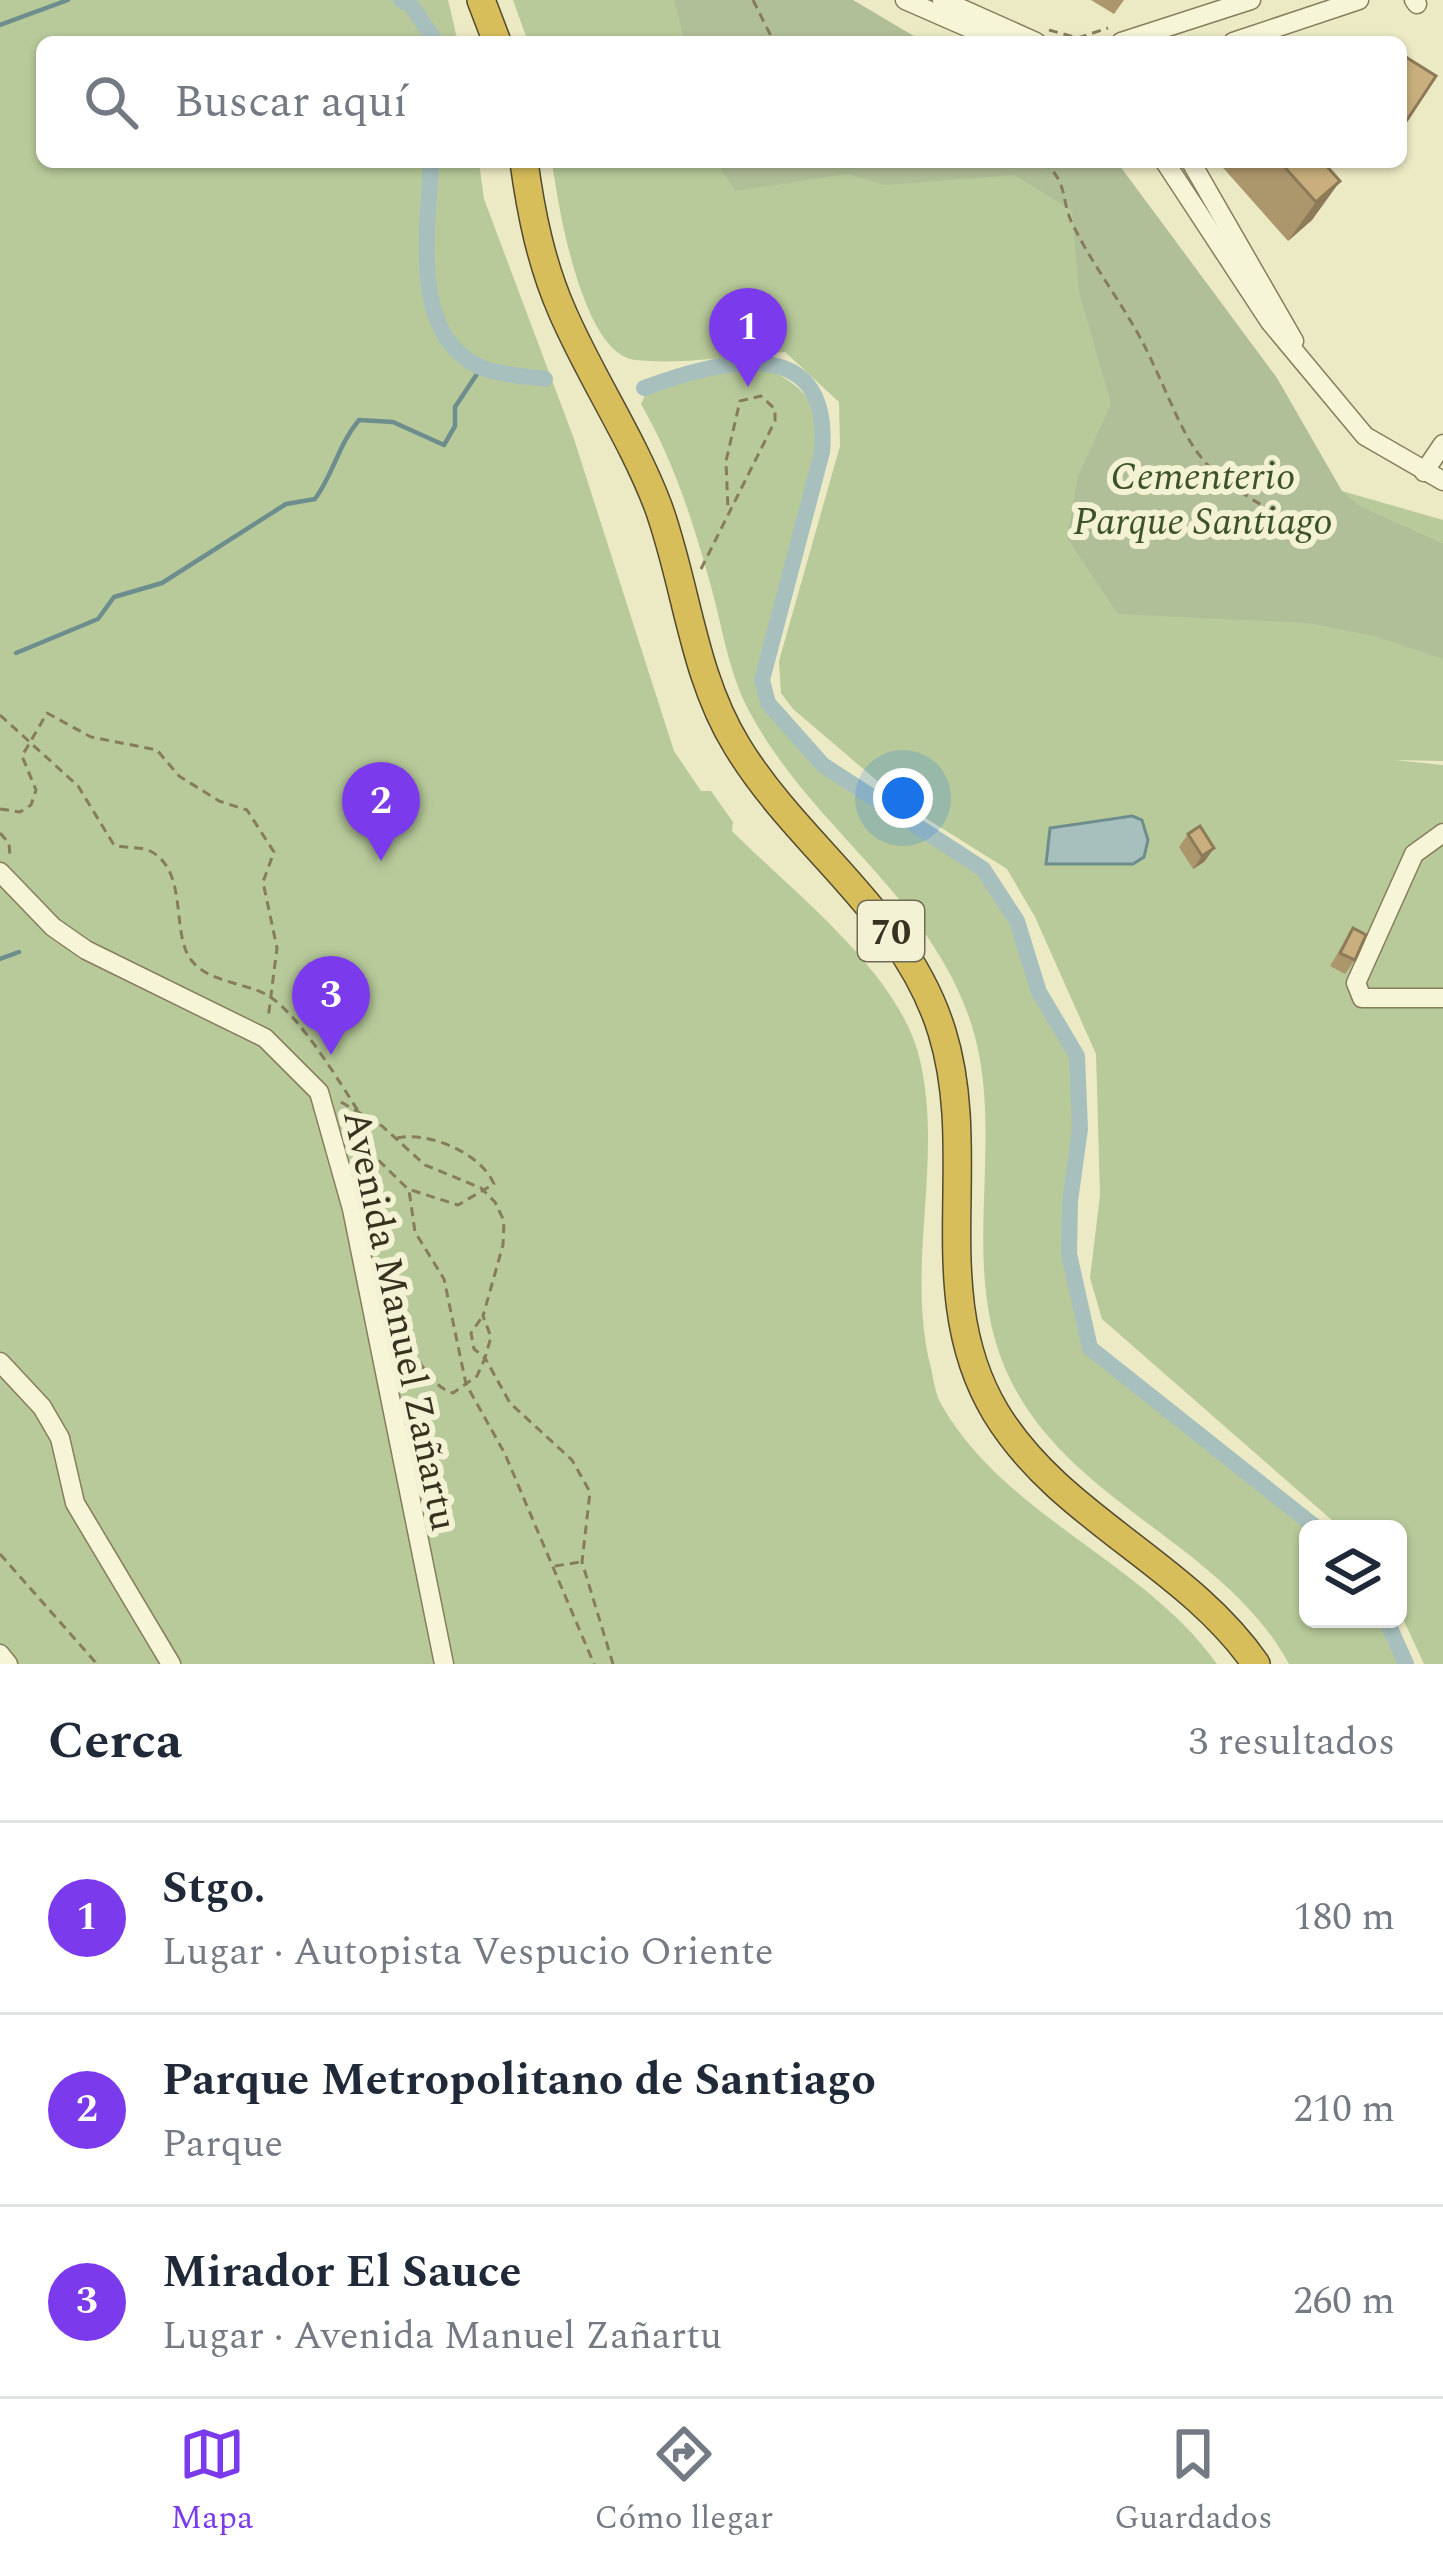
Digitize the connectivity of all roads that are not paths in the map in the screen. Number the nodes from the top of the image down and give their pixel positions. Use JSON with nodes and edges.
{"nodes":[{"id":1,"x":481,"y":0,"type":"edge"},
{"id":2,"x":905,"y":0,"type":"edge"},
{"id":3,"x":942,"y":0,"type":"edge"},
{"id":4,"x":1251,"y":0,"type":"edge"},
{"id":5,"x":1359,"y":0,"type":"edge"},
{"id":6,"x":1298,"y":20,"type":"junction"},
{"id":7,"x":495,"y":36,"type":"edge"},
{"id":8,"x":987,"y":36,"type":"edge"},
{"id":9,"x":1023,"y":36,"type":"edge"},
{"id":10,"x":1140,"y":36,"type":"edge"},
{"id":11,"x":1251,"y":36,"type":"edge"},
{"id":12,"x":1303,"y":36,"type":"edge"},
{"id":13,"x":525,"y":168,"type":"edge"},
{"id":14,"x":1169,"y":168,"type":"edge"},
{"id":15,"x":1195,"y":168,"type":"edge"},
{"id":16,"x":1214,"y":198,"type":"junction"},
{"id":17,"x":1195,"y":211,"type":"junction"},
{"id":18,"x":1298,"y":351,"type":"junction"},
{"id":19,"x":1443,"y":444,"type":"edge"},
{"id":20,"x":1424,"y":472,"type":"junction"},
{"id":21,"x":1443,"y":482,"type":"edge"},
{"id":22,"x":1443,"y":833,"type":"edge"},
{"id":23,"x":4,"y":874,"type":"edge"},
{"id":24,"x":1443,"y":998,"type":"edge"},
{"id":25,"x":0,"y":1362,"type":"edge"},
{"id":26,"x":0,"y":1654,"type":"edge"},
{"id":27,"x":8,"y":1664,"type":"edge"},
{"id":28,"x":171,"y":1664,"type":"edge"},
{"id":29,"x":443,"y":1664,"type":"edge"},
{"id":30,"x":1256,"y":1664,"type":"edge"}],
"edges":[{"from":1,"to":7,"type":"highway"},
{"from":2,"to":8,"type":"street"},
{"from":3,"to":9,"type":"street"},
{"from":4,"to":10,"type":"street"},
{"from":5,"to":6,"type":"street"},
{"from":6,"to":11,"type":"street"},
{"from":6,"to":12,"type":"street"},
{"from":13,"to":30,"type":"highway","number":"70"},
{"from":14,"to":17,"type":"street"},
{"from":15,"to":16,"type":"street"},
{"from":16,"to":17,"type":"street"},
{"from":16,"to":18,"type":"street"},
{"from":17,"to":18,"type":"street"},
{"from":18,"to":20,"type":"street"},
{"from":19,"to":20,"type":"street"},
{"from":20,"to":21,"type":"street"},
{"from":22,"to":24,"type":"street"},
{"from":23,"to":29,"type":"street","name":"Avenida Manuel Zañartu"},
{"from":25,"to":28,"type":"street"},
{"from":26,"to":27,"type":"street"}]}
